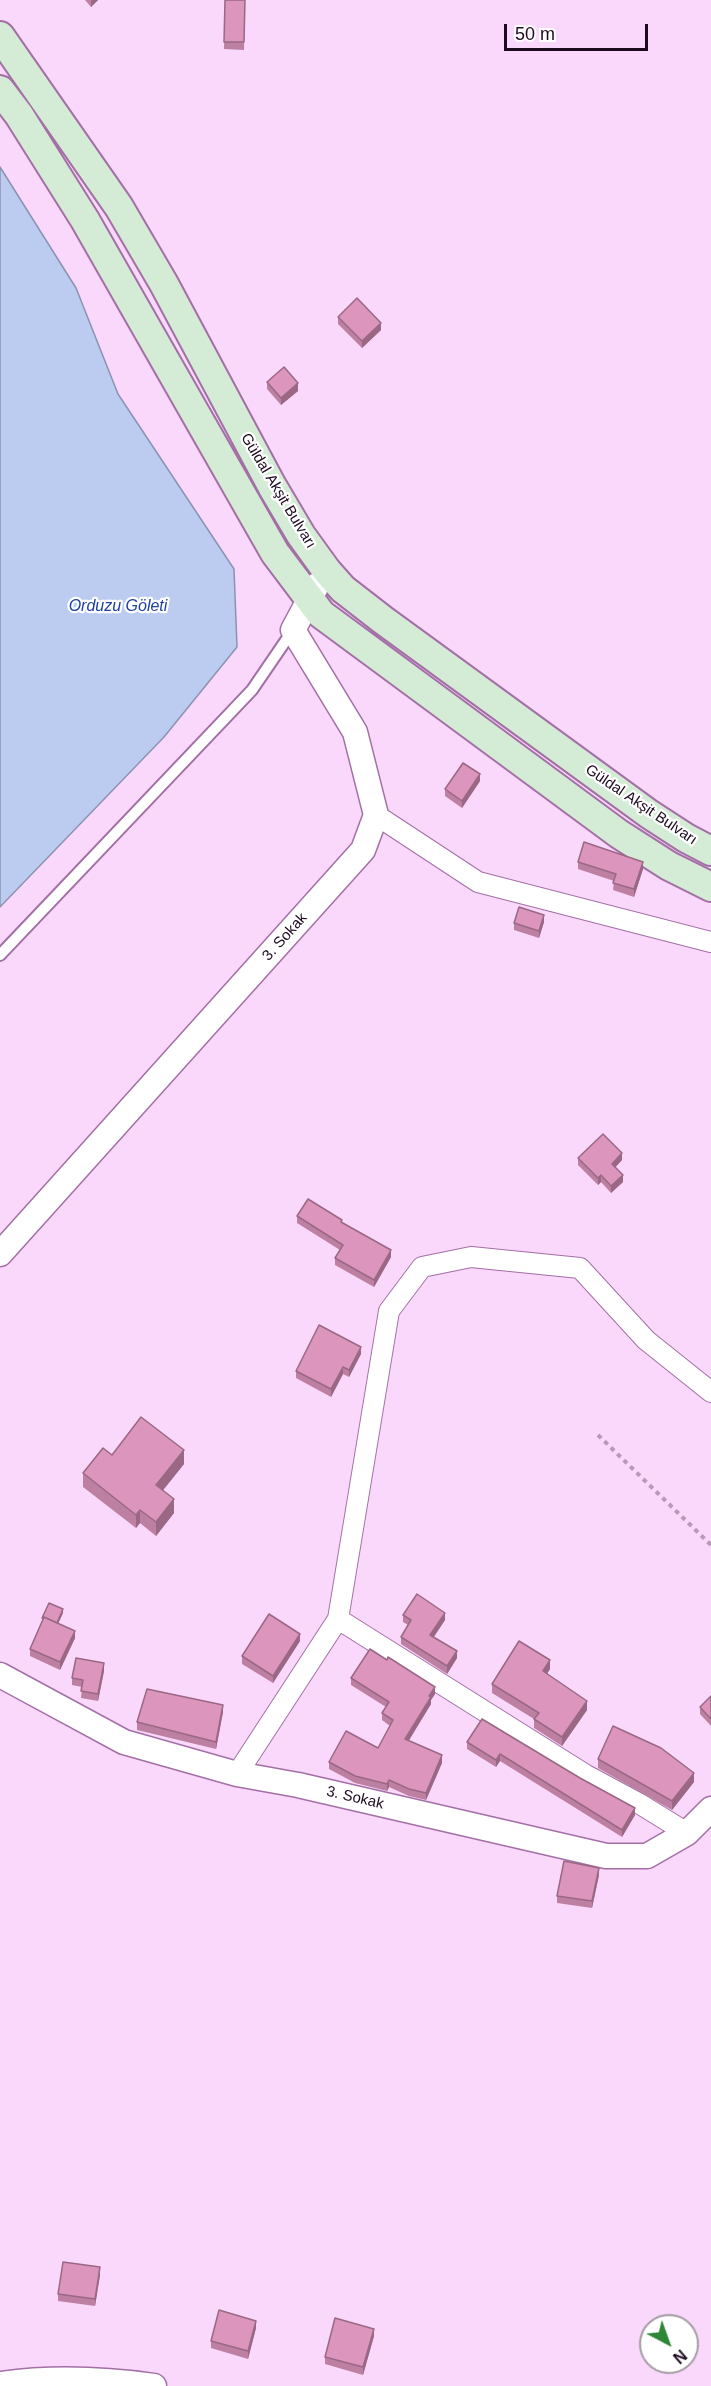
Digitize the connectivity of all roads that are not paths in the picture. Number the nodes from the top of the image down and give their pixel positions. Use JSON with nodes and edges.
{"nodes":[{"id":1,"x":0,"y":36,"type":"edge"},
{"id":2,"x":0,"y":90,"type":"edge"},
{"id":3,"x":327,"y":571,"type":"junction"},
{"id":4,"x":309,"y":598,"type":"junction"},
{"id":5,"x":293,"y":630,"type":"junction"},
{"id":6,"x":376,"y":815,"type":"junction"},
{"id":7,"x":711,"y":851,"type":"edge"},
{"id":8,"x":711,"y":887,"type":"edge"},
{"id":9,"x":711,"y":942,"type":"edge"},
{"id":10,"x":0,"y":955,"type":"edge"},
{"id":11,"x":0,"y":1254,"type":"edge"},
{"id":12,"x":711,"y":1392,"type":"edge"},
{"id":13,"x":338,"y":1619,"type":"junction"},
{"id":14,"x":0,"y":1675,"type":"edge"},
{"id":15,"x":237,"y":1774,"type":"junction"},
{"id":16,"x":711,"y":1809,"type":"edge"},
{"id":17,"x":687,"y":1833,"type":"junction"},
{"id":18,"x":0,"y":2384,"type":"edge"},
{"id":19,"x":154,"y":2386,"type":"edge"}],
"edges":[{"from":1,"to":3,"type":"main road","name":"Güldal Akşit Bulvarı"},
{"from":2,"to":4,"type":"main road"},
{"from":3,"to":4,"type":"street"},
{"from":3,"to":7,"type":"main road","name":"Güldal Akşit Bulvarı"},
{"from":4,"to":5,"type":"street"},
{"from":4,"to":8,"type":"main road"},
{"from":5,"to":6,"type":"street"},
{"from":5,"to":10,"type":"lane"},
{"from":6,"to":9,"type":"street"},
{"from":6,"to":11,"type":"street","name":"3. Sokak"},
{"from":12,"to":13,"type":"street"},
{"from":13,"to":15,"type":"street"},
{"from":13,"to":17,"type":"street"},
{"from":14,"to":15,"type":"street","name":"3. Sokak"},
{"from":15,"to":17,"type":"street","name":"3. Sokak"},
{"from":16,"to":17,"type":"street","name":"3. Sokak"},
{"from":18,"to":19,"type":"street"}]}
